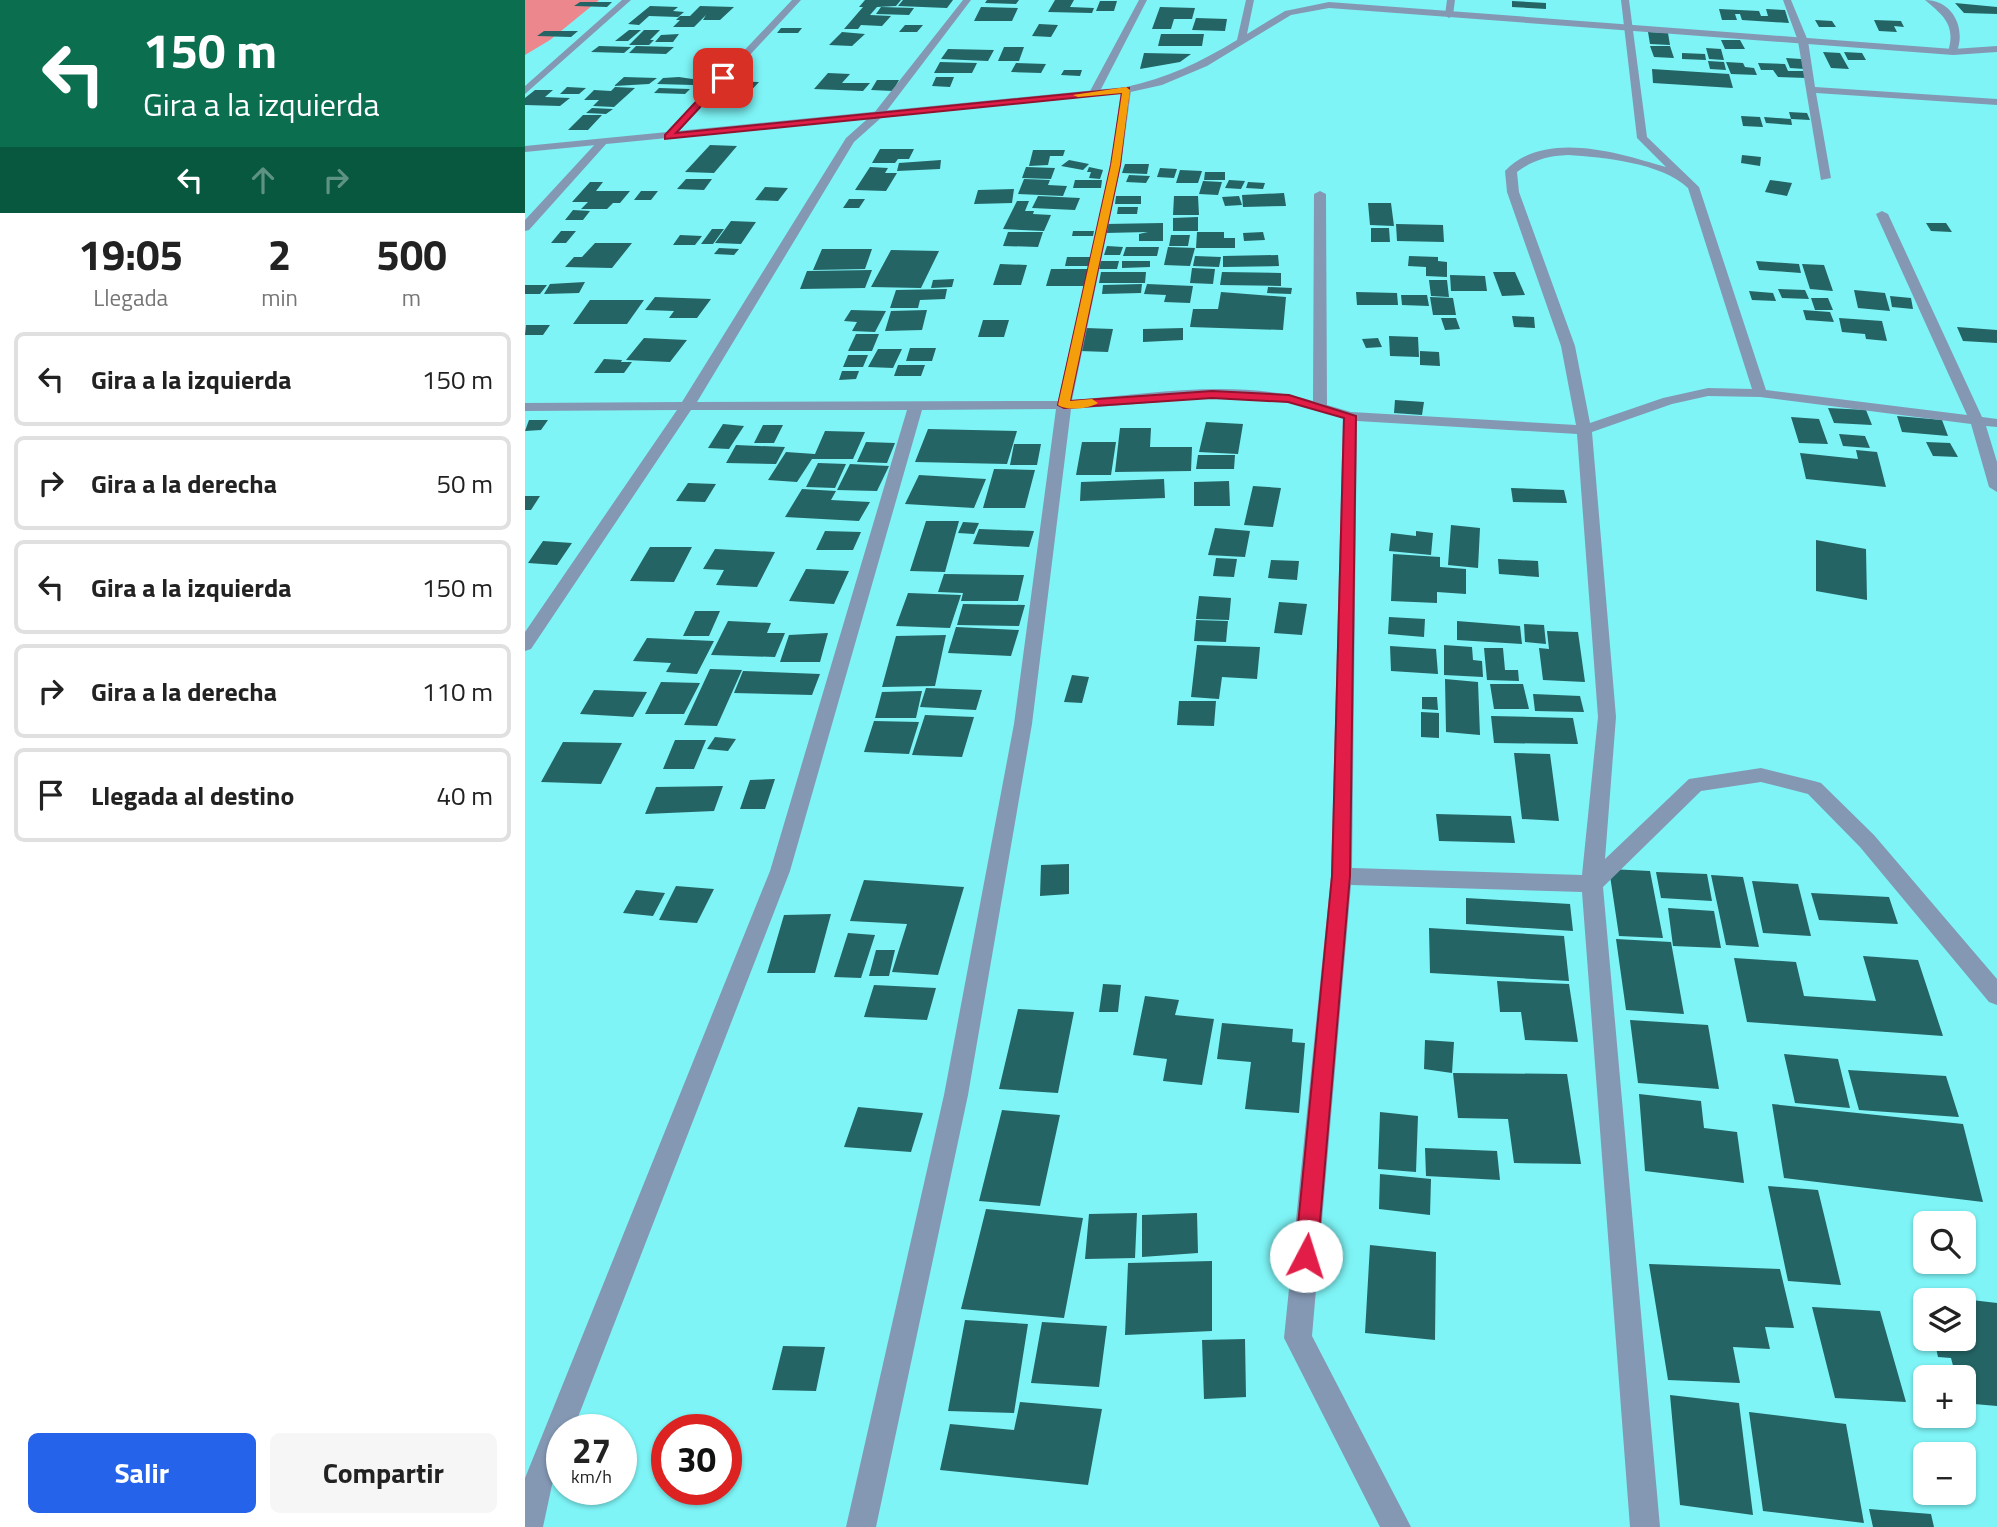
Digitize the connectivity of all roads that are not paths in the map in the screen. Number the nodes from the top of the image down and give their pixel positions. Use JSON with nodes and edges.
{"nodes":[{"id":1,"x":627,"y":0,"type":"edge"},
{"id":2,"x":797,"y":0,"type":"edge"},
{"id":3,"x":967,"y":0,"type":"edge"},
{"id":4,"x":1143,"y":0,"type":"edge"},
{"id":5,"x":1249,"y":0,"type":"edge"},
{"id":6,"x":1451,"y":0,"type":"edge"},
{"id":7,"x":1625,"y":0,"type":"edge"},
{"id":8,"x":1787,"y":0,"type":"edge"},
{"id":9,"x":1929,"y":0,"type":"edge"},
{"id":10,"x":1449,"y":15,"type":"junction"},
{"id":11,"x":1627,"y":29,"type":"junction"},
{"id":12,"x":1241,"y":40,"type":"junction"},
{"id":13,"x":1803,"y":41,"type":"junction"},
{"id":14,"x":1997,"y":49,"type":"edge"},
{"id":15,"x":1953,"y":52,"type":"junction"},
{"id":16,"x":1126,"y":90,"type":"junction"},
{"id":17,"x":1810,"y":90,"type":"junction"},
{"id":18,"x":525,"y":91,"type":"edge"},
{"id":19,"x":1094,"y":93,"type":"junction"},
{"id":20,"x":1997,"y":102,"type":"edge"},
{"id":21,"x":878,"y":115,"type":"junction"},
{"id":22,"x":668,"y":137,"type":"junction"},
{"id":23,"x":602,"y":142,"type":"junction"},
{"id":24,"x":525,"y":149,"type":"edge"},
{"id":25,"x":1677,"y":174,"type":"junction"},
{"id":26,"x":1825,"y":177,"type":"dead end"},
{"id":27,"x":1320,"y":194,"type":"dead end"},
{"id":28,"x":1882,"y":214,"type":"dead end"},
{"id":29,"x":525,"y":227,"type":"edge"},
{"id":30,"x":1760,"y":393,"type":"junction"},
{"id":31,"x":916,"y":405,"type":"junction"},
{"id":32,"x":1064,"y":405,"type":"junction"},
{"id":33,"x":687,"y":406,"type":"junction"},
{"id":34,"x":525,"y":407,"type":"edge"},
{"id":35,"x":1320,"y":408,"type":"junction"},
{"id":36,"x":1350,"y":416,"type":"junction"},
{"id":37,"x":1977,"y":421,"type":"junction"},
{"id":38,"x":1997,"y":423,"type":"edge"},
{"id":39,"x":1584,"y":430,"type":"junction"},
{"id":40,"x":1997,"y":487,"type":"edge"},
{"id":41,"x":525,"y":645,"type":"edge"},
{"id":42,"x":1341,"y":876,"type":"junction"},
{"id":43,"x":1592,"y":884,"type":"junction"},
{"id":44,"x":1997,"y":995,"type":"edge"},
{"id":45,"x":528,"y":1527,"type":"edge"},
{"id":46,"x":861,"y":1527,"type":"edge"},
{"id":47,"x":1396,"y":1527,"type":"edge"},
{"id":48,"x":1645,"y":1527,"type":"edge"}],
"edges":[{"from":1,"to":18,"type":"street"},
{"from":2,"to":22,"type":"street"},
{"from":3,"to":21,"type":"street"},
{"from":4,"to":19,"type":"street"},
{"from":5,"to":12,"type":"street"},
{"from":6,"to":10,"type":"street"},
{"from":7,"to":11,"type":"street"},
{"from":8,"to":13,"type":"street"},
{"from":9,"to":15,"type":"street"},
{"from":10,"to":11,"type":"street"},
{"from":10,"to":12,"type":"street"},
{"from":11,"to":13,"type":"street"},
{"from":11,"to":25,"type":"street"},
{"from":12,"to":16,"type":"street"},
{"from":13,"to":15,"type":"street"},
{"from":13,"to":17,"type":"street"},
{"from":14,"to":15,"type":"street"},
{"from":16,"to":19,"type":"street"},
{"from":16,"to":32,"type":"street"},
{"from":17,"to":20,"type":"street"},
{"from":17,"to":26,"type":"street"},
{"from":19,"to":21,"type":"street"},
{"from":21,"to":22,"type":"street"},
{"from":21,"to":33,"type":"street"},
{"from":22,"to":23,"type":"street"},
{"from":23,"to":24,"type":"street"},
{"from":23,"to":29,"type":"street"},
{"from":25,"to":30,"type":"street"},
{"from":25,"to":39,"type":"street"},
{"from":27,"to":35,"type":"street"},
{"from":28,"to":37,"type":"street"},
{"from":30,"to":37,"type":"street"},
{"from":30,"to":39,"type":"street"},
{"from":31,"to":32,"type":"street"},
{"from":31,"to":33,"type":"street"},
{"from":31,"to":45,"type":"street"},
{"from":32,"to":35,"type":"street"},
{"from":32,"to":46,"type":"street"},
{"from":33,"to":34,"type":"street"},
{"from":33,"to":41,"type":"street"},
{"from":35,"to":36,"type":"street"},
{"from":36,"to":39,"type":"street"},
{"from":36,"to":42,"type":"street"},
{"from":37,"to":38,"type":"street"},
{"from":37,"to":40,"type":"street"},
{"from":39,"to":43,"type":"street"},
{"from":42,"to":43,"type":"street"},
{"from":42,"to":47,"type":"street"},
{"from":43,"to":44,"type":"street"},
{"from":43,"to":48,"type":"street"}]}
